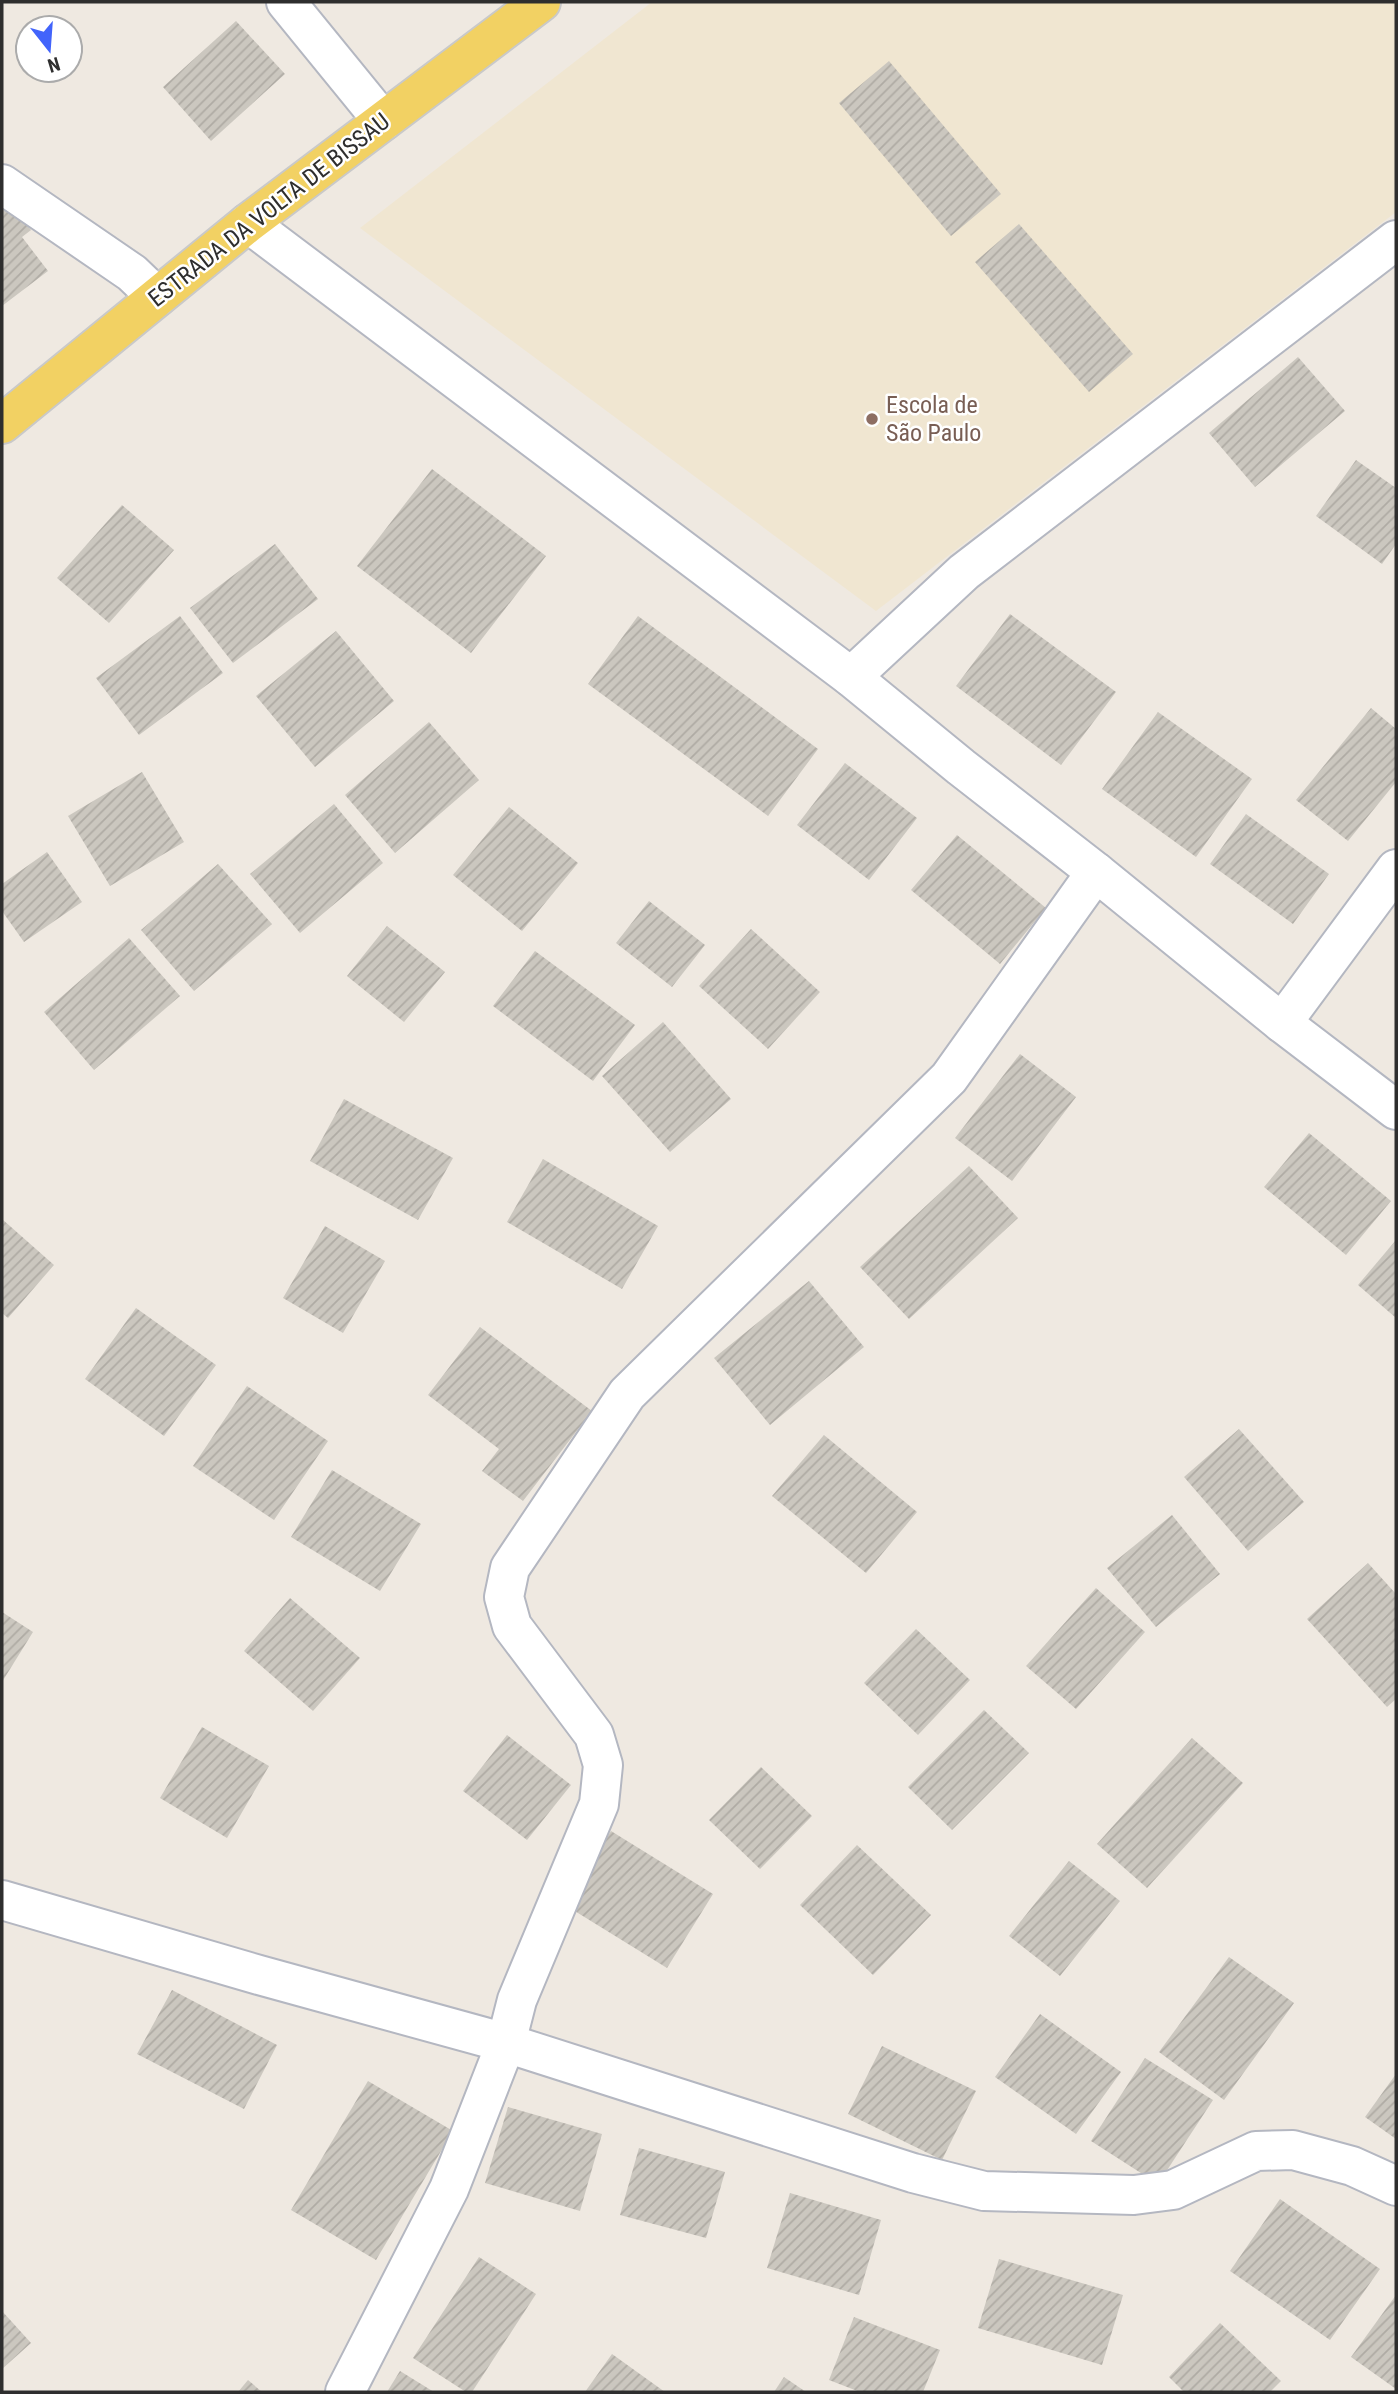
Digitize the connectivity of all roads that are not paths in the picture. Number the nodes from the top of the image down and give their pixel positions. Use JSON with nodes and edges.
{"nodes":[{"id":1,"x":286,"y":2,"type":"edge"},
{"id":2,"x":541,"y":2,"type":"edge"},
{"id":3,"x":383,"y":121,"type":"junction"},
{"id":4,"x":2,"y":184,"type":"edge"},
{"id":5,"x":248,"y":223,"type":"junction"},
{"id":6,"x":1396,"y":240,"type":"edge"},
{"id":7,"x":157,"y":297,"type":"junction"},
{"id":8,"x":2,"y":424,"type":"edge"},
{"id":9,"x":851,"y":677,"type":"junction"},
{"id":10,"x":1396,"y":869,"type":"edge"},
{"id":11,"x":1096,"y":872,"type":"junction"},
{"id":12,"x":1282,"y":1023,"type":"junction"},
{"id":13,"x":1396,"y":1111,"type":"edge"},
{"id":14,"x":2,"y":1900,"type":"edge"},
{"id":15,"x":506,"y":2043,"type":"junction"},
{"id":16,"x":1396,"y":2186,"type":"edge"},
{"id":17,"x":345,"y":2392,"type":"edge"}],
"edges":[{"from":1,"to":3,"type":"street"},
{"from":2,"to":3,"type":"main road","name":"ESTRADA DA VOLTA DE BISSAU"},
{"from":3,"to":5,"type":"main road","name":"ESTRADA DA VOLTA DE BISSAU"},
{"from":4,"to":7,"type":"street"},
{"from":5,"to":7,"type":"main road","name":"ESTRADA DA VOLTA DE BISSAU"},
{"from":5,"to":9,"type":"street"},
{"from":6,"to":9,"type":"street"},
{"from":7,"to":8,"type":"main road","name":"ESTRADA DA VOLTA DE BISSAU"},
{"from":9,"to":11,"type":"street"},
{"from":10,"to":12,"type":"street"},
{"from":11,"to":12,"type":"street"},
{"from":11,"to":15,"type":"street"},
{"from":12,"to":13,"type":"street"},
{"from":14,"to":15,"type":"street"},
{"from":15,"to":16,"type":"street"},
{"from":15,"to":17,"type":"street"}]}
